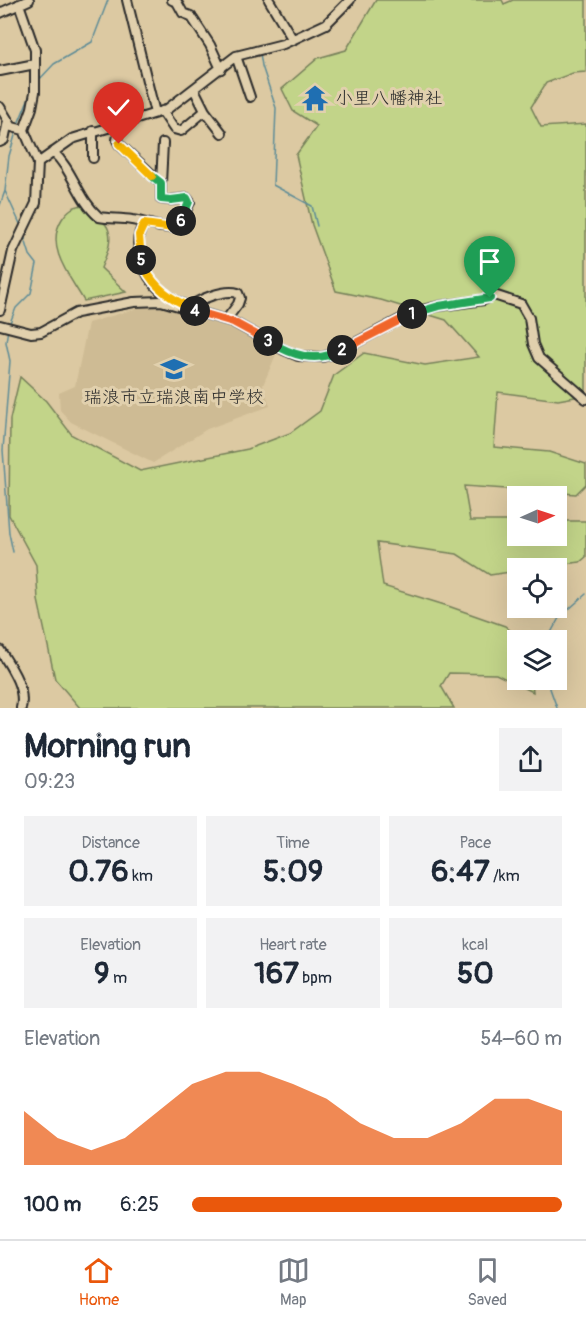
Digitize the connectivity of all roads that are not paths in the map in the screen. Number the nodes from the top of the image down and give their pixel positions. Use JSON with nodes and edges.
{"nodes":[{"id":1,"x":29,"y":0,"type":"edge"},
{"id":2,"x":127,"y":0,"type":"edge"},
{"id":3,"x":172,"y":0,"type":"edge"},
{"id":4,"x":269,"y":0,"type":"edge"},
{"id":5,"x":350,"y":0,"type":"edge"},
{"id":6,"x":19,"y":4,"type":"junction"},
{"id":7,"x":0,"y":13,"type":"edge"},
{"id":8,"x":293,"y":40,"type":"junction"},
{"id":9,"x":236,"y":56,"type":"junction"},
{"id":10,"x":35,"y":64,"type":"junction"},
{"id":11,"x":221,"y":69,"type":"junction"},
{"id":12,"x":0,"y":71,"type":"edge"},
{"id":13,"x":194,"y":89,"type":"junction"},
{"id":14,"x":250,"y":97,"type":"dead end"},
{"id":15,"x":0,"y":107,"type":"edge"},
{"id":16,"x":205,"y":111,"type":"junction"},
{"id":17,"x":159,"y":112,"type":"junction"},
{"id":18,"x":10,"y":124,"type":"junction"},
{"id":19,"x":120,"y":124,"type":"junction"},
{"id":20,"x":24,"y":130,"type":"junction"},
{"id":21,"x":93,"y":131,"type":"junction"},
{"id":22,"x":222,"y":133,"type":"dead end"},
{"id":23,"x":0,"y":142,"type":"edge"},
{"id":24,"x":163,"y":143,"type":"dead end"},
{"id":25,"x":53,"y":152,"type":"junction"},
{"id":26,"x":93,"y":158,"type":"dead end"},
{"id":27,"x":38,"y":163,"type":"junction"},
{"id":28,"x":161,"y":183,"type":"junction"},
{"id":29,"x":144,"y":224,"type":"junction"},
{"id":30,"x":187,"y":309,"type":"junction"},
{"id":31,"x":0,"y":310,"type":"edge"},
{"id":32,"x":226,"y":320,"type":"junction"},
{"id":33,"x":0,"y":325,"type":"edge"},
{"id":34,"x":586,"y":399,"type":"edge"},
{"id":35,"x":0,"y":650,"type":"edge"},
{"id":36,"x":21,"y":708,"type":"edge"}],
"edges":[{"from":1,"to":6,"type":"street"},
{"from":2,"to":17,"type":"street"},
{"from":3,"to":11,"type":"street"},
{"from":4,"to":8,"type":"street"},
{"from":5,"to":8,"type":"street"},
{"from":6,"to":7,"type":"street"},
{"from":6,"to":10,"type":"street"},
{"from":8,"to":9,"type":"street"},
{"from":9,"to":11,"type":"street"},
{"from":9,"to":14,"type":"street"},
{"from":10,"to":12,"type":"street"},
{"from":10,"to":20,"type":"street"},
{"from":11,"to":13,"type":"street"},
{"from":13,"to":16,"type":"street"},
{"from":13,"to":17,"type":"street"},
{"from":15,"to":18,"type":"street"},
{"from":16,"to":17,"type":"street"},
{"from":16,"to":22,"type":"street"},
{"from":17,"to":19,"type":"street"},
{"from":18,"to":20,"type":"street"},
{"from":18,"to":23,"type":"street"},
{"from":19,"to":21,"type":"street"},
{"from":19,"to":28,"type":"street"},
{"from":20,"to":27,"type":"street"},
{"from":21,"to":25,"type":"street"},
{"from":21,"to":26,"type":"street"},
{"from":24,"to":28,"type":"street"},
{"from":25,"to":27,"type":"street"},
{"from":25,"to":29,"type":"street"},
{"from":27,"to":31,"type":"street"},
{"from":28,"to":29,"type":"street"},
{"from":29,"to":30,"type":"street"},
{"from":30,"to":32,"type":"street"},
{"from":30,"to":32,"type":"street"},
{"from":30,"to":33,"type":"street"},
{"from":32,"to":34,"type":"street"},
{"from":35,"to":36,"type":"street"}]}
